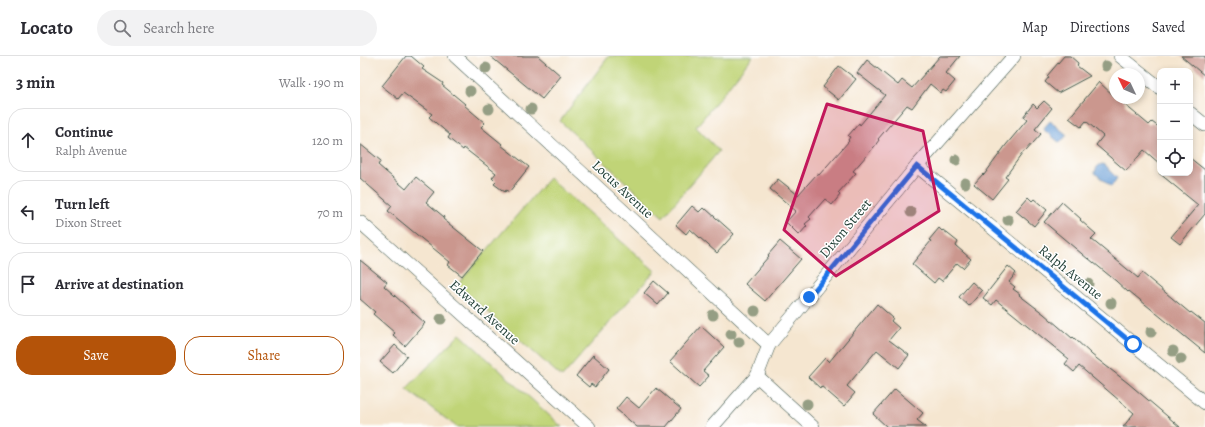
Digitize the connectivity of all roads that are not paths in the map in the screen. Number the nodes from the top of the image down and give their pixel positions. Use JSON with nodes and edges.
{"nodes":[{"id":1,"x":455,"y":56,"type":"edge"},
{"id":2,"x":1014,"y":56,"type":"edge"},
{"id":3,"x":1120,"y":56,"type":"edge"},
{"id":4,"x":1157,"y":86,"type":"edge"},
{"id":5,"x":1193,"y":115,"type":"edge"},
{"id":6,"x":1205,"y":125,"type":"edge"},
{"id":7,"x":917,"y":166,"type":"junction"},
{"id":8,"x":360,"y":222,"type":"edge"},
{"id":9,"x":769,"y":345,"type":"junction"},
{"id":10,"x":757,"y":376,"type":"junction"},
{"id":11,"x":1205,"y":403,"type":"edge"},
{"id":12,"x":589,"y":427,"type":"edge"},
{"id":13,"x":712,"y":427,"type":"edge"},
{"id":14,"x":813,"y":427,"type":"edge"}],
"edges":[{"from":1,"to":9,"type":"street","name":"Locus Avenue"},
{"from":2,"to":7,"type":"street","name":"Dixon Street"},
{"from":3,"to":4,"type":"street"},
{"from":5,"to":6,"type":"street"},
{"from":7,"to":9,"type":"street","name":"Dixon Street"},
{"from":7,"to":11,"type":"street","name":"Ralph Avenue"},
{"from":8,"to":12,"type":"street","name":"Edward Avenue"},
{"from":9,"to":10,"type":"street","name":"Dixon Street"},
{"from":10,"to":13,"type":"street","name":"Dixon Street"},
{"from":10,"to":14,"type":"street"}]}
